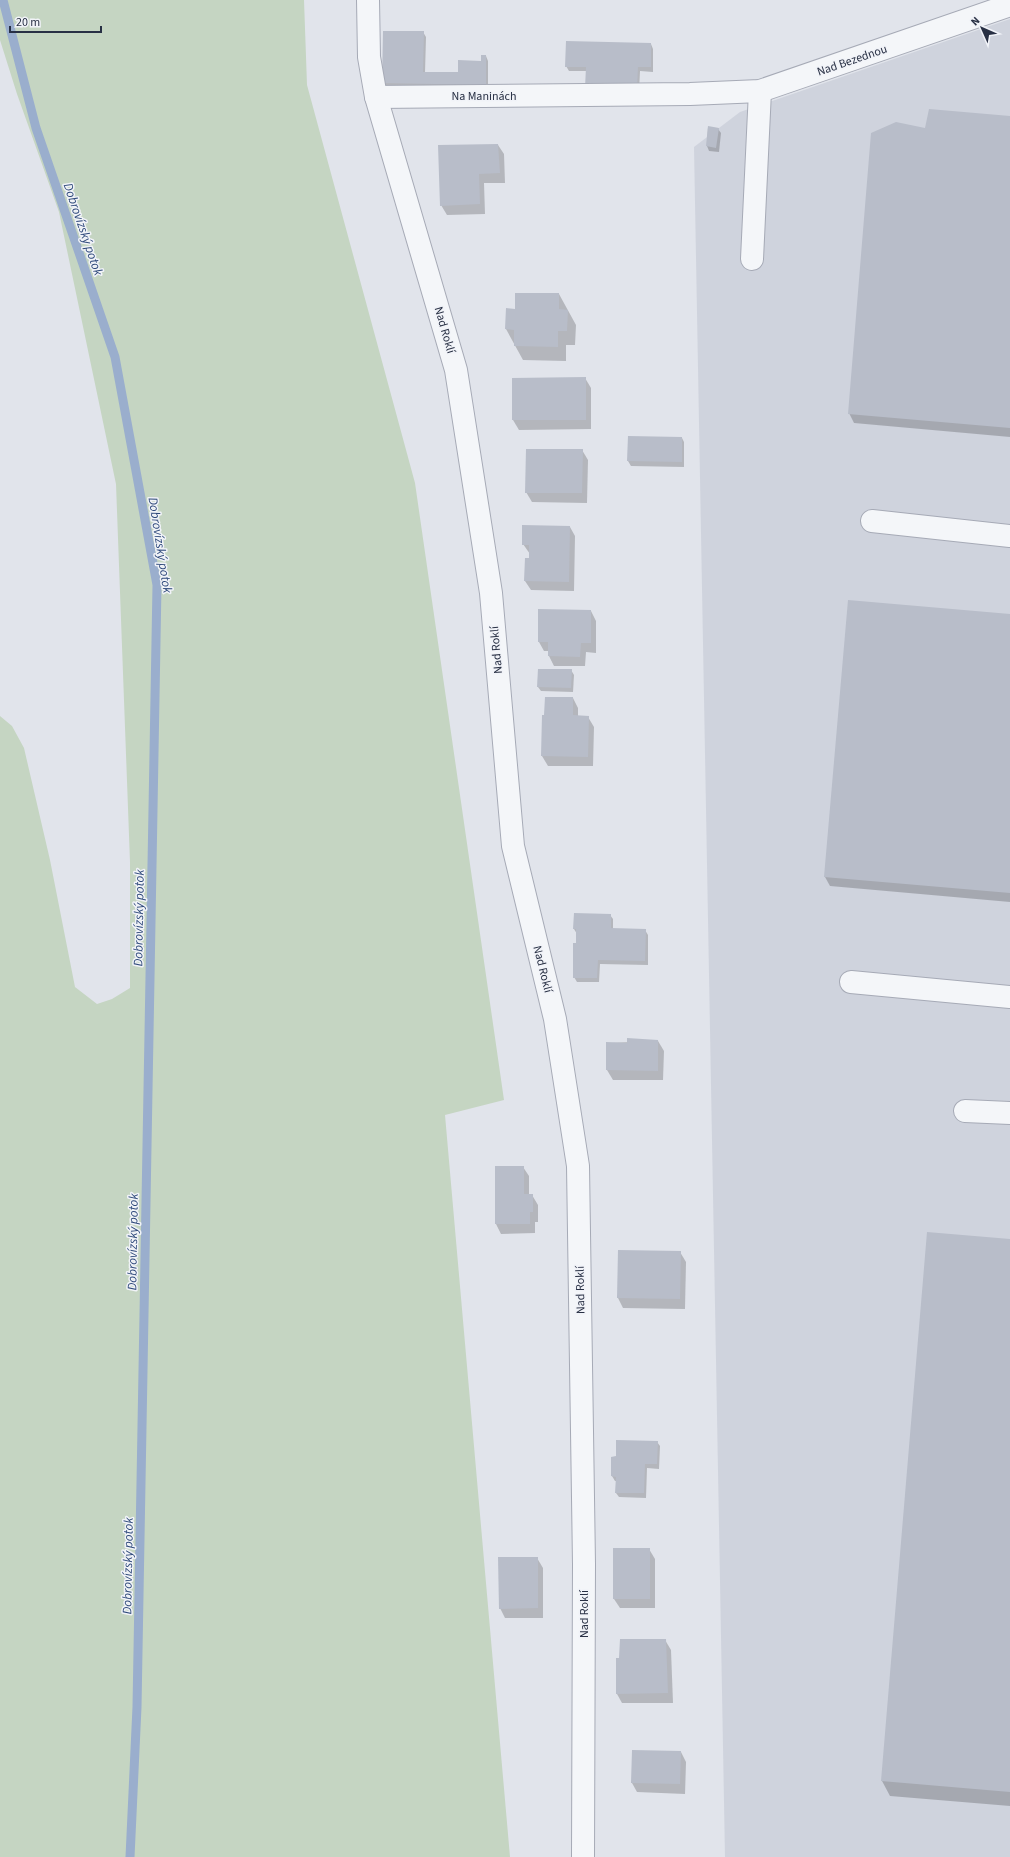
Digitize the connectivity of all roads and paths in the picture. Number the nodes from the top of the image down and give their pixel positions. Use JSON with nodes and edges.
{"nodes":[{"id":1,"x":368,"y":0,"type":"edge"},
{"id":2,"x":1010,"y":5,"type":"edge"},
{"id":3,"x":760,"y":92,"type":"junction"},
{"id":4,"x":690,"y":94,"type":"joint"},
{"id":5,"x":376,"y":97,"type":"junction"},
{"id":6,"x":752,"y":259,"type":"dead end"},
{"id":7,"x":872,"y":521,"type":"dead end"},
{"id":8,"x":1010,"y":536,"type":"edge"},
{"id":9,"x":851,"y":982,"type":"dead end"},
{"id":10,"x":1010,"y":997,"type":"edge"},
{"id":11,"x":966,"y":1111,"type":"dead end"},
{"id":12,"x":1010,"y":1113,"type":"edge"},
{"id":13,"x":583,"y":1857,"type":"edge"}],
"edges":[{"from":1,"to":5,"type":"street"},
{"from":2,"to":3,"type":"street","name":"Nad Bezednou"},
{"from":3,"to":4,"type":"street","name":"Nad Bezednou"},
{"from":3,"to":6,"type":"street"},
{"from":4,"to":5,"type":"street","name":"Na Maninách"},
{"from":5,"to":13,"type":"street","name":"Nad Roklí"},
{"from":7,"to":8,"type":"street"},
{"from":9,"to":10,"type":"street"},
{"from":11,"to":12,"type":"street"}]}
